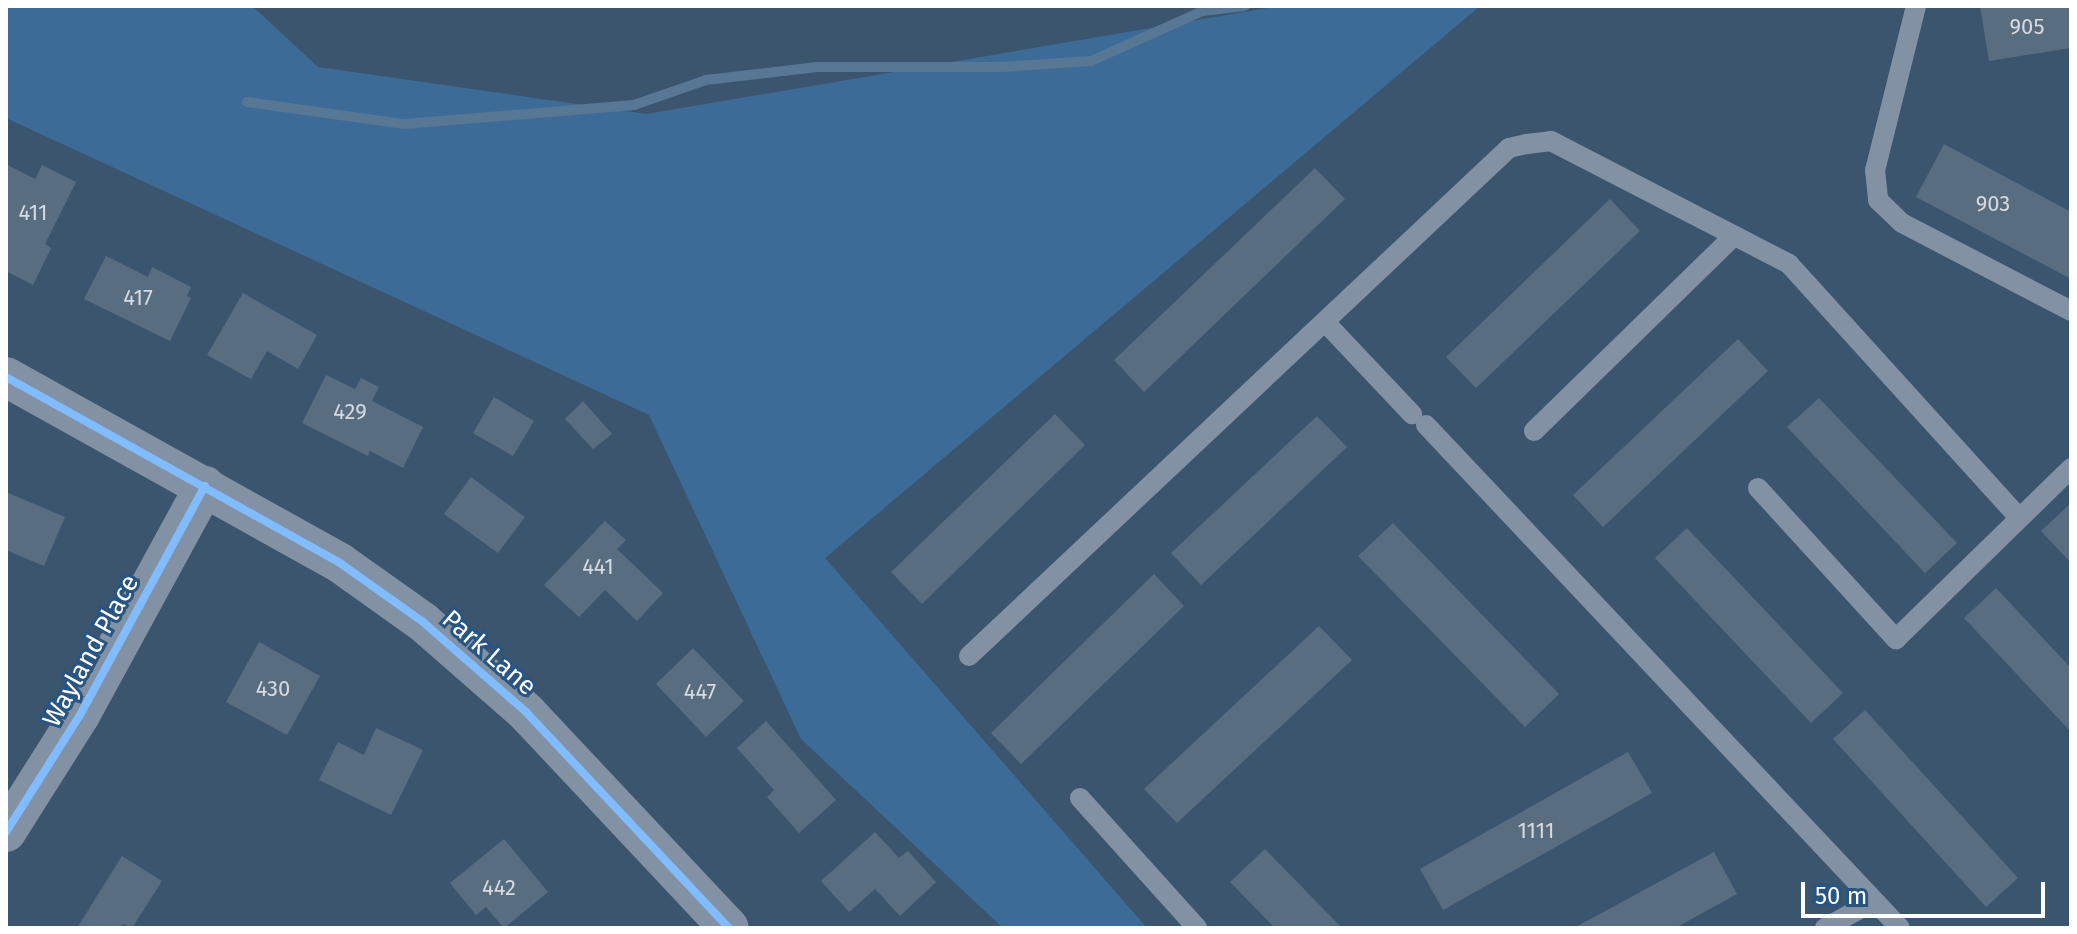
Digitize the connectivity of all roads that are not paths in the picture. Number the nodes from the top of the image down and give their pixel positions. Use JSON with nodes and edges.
{"nodes":[{"id":1,"x":1916,"y":6,"type":"edge"},
{"id":2,"x":1734,"y":236,"type":"junction"},
{"id":3,"x":2071,"y":311,"type":"edge"},
{"id":4,"x":1325,"y":322,"type":"junction"},
{"id":5,"x":6,"y":377,"type":"edge"},
{"id":6,"x":1534,"y":431,"type":"dead end"},
{"id":7,"x":2071,"y":468,"type":"edge"},
{"id":8,"x":205,"y":486,"type":"junction"},
{"id":9,"x":1758,"y":488,"type":"dead end"},
{"id":10,"x":2019,"y":518,"type":"junction"},
{"id":11,"x":969,"y":656,"type":"dead end"},
{"id":12,"x":1080,"y":798,"type":"dead end"},
{"id":13,"x":6,"y":832,"type":"edge"},
{"id":14,"x":1874,"y":901,"type":"junction"},
{"id":15,"x":729,"y":928,"type":"edge"},
{"id":16,"x":1197,"y":928,"type":"edge"},
{"id":17,"x":1825,"y":928,"type":"edge"},
{"id":18,"x":1900,"y":928,"type":"edge"}],
"edges":[{"from":1,"to":3,"type":"lane"},
{"from":2,"to":4,"type":"lane"},
{"from":2,"to":6,"type":"lane"},
{"from":2,"to":10,"type":"lane"},
{"from":4,"to":11,"type":"lane"},
{"from":4,"to":14,"type":"lane"},
{"from":5,"to":8,"type":"street","name":"Park Lane"},
{"from":7,"to":10,"type":"lane"},
{"from":8,"to":13,"type":"street","name":"Wayland Place"},
{"from":8,"to":15,"type":"street","name":"Park Lane"},
{"from":9,"to":10,"type":"lane"},
{"from":12,"to":16,"type":"lane"},
{"from":14,"to":17,"type":"lane"},
{"from":14,"to":18,"type":"lane"}]}
